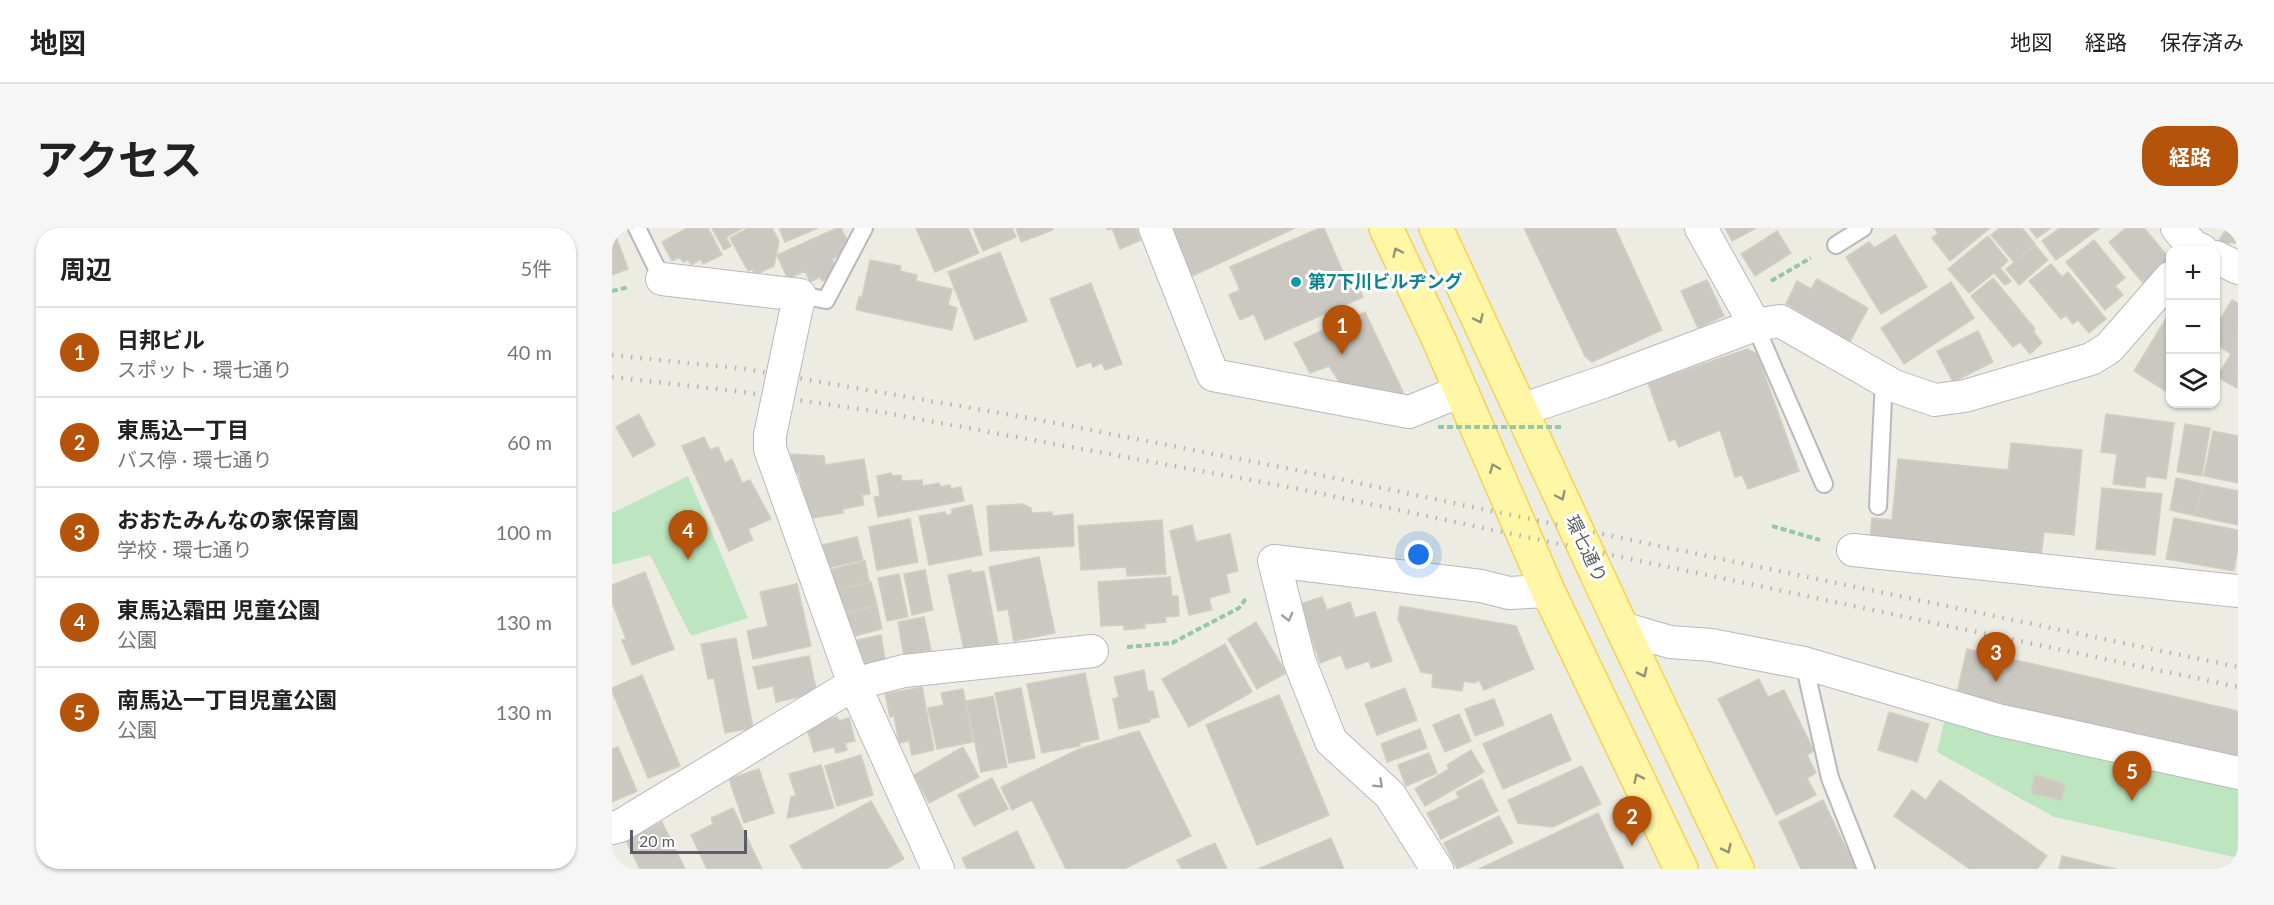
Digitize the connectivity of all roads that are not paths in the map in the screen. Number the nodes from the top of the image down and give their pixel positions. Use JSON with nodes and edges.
{"nodes":[{"id":1,"x":637,"y":228,"type":"edge"},
{"id":2,"x":864,"y":228,"type":"edge"},
{"id":3,"x":1155,"y":228,"type":"edge"},
{"id":4,"x":1386,"y":228,"type":"edge"},
{"id":5,"x":1436,"y":228,"type":"edge"},
{"id":6,"x":1701,"y":228,"type":"edge"},
{"id":7,"x":1863,"y":228,"type":"edge"},
{"id":8,"x":2197,"y":243,"type":"edge"},
{"id":9,"x":1836,"y":245,"type":"road end"},
{"id":10,"x":2238,"y":268,"type":"edge"},
{"id":11,"x":662,"y":279,"type":"joint"},
{"id":12,"x":2166,"y":283,"type":"edge"},
{"id":13,"x":798,"y":303,"type":"junction"},
{"id":14,"x":1748,"y":311,"type":"junction"},
{"id":15,"x":1884,"y":379,"type":"junction"},
{"id":16,"x":1461,"y":391,"type":"junction"},
{"id":17,"x":1521,"y":410,"type":"junction"},
{"id":18,"x":1824,"y":484,"type":"dead end"},
{"id":19,"x":1878,"y":506,"type":"dead end"},
{"id":20,"x":1853,"y":550,"type":"road end"},
{"id":21,"x":2237,"y":588,"type":"edge"},
{"id":22,"x":1548,"y":591,"type":"junction"},
{"id":23,"x":1622,"y":628,"type":"junction"},
{"id":24,"x":1092,"y":651,"type":"road end"},
{"id":25,"x":1804,"y":663,"type":"junction"},
{"id":26,"x":854,"y":684,"type":"junction"},
{"id":27,"x":2238,"y":773,"type":"edge"},
{"id":28,"x":612,"y":828,"type":"edge"},
{"id":29,"x":938,"y":869,"type":"edge"},
{"id":30,"x":1437,"y":869,"type":"edge"},
{"id":31,"x":1681,"y":869,"type":"edge"},
{"id":32,"x":1737,"y":869,"type":"edge"},
{"id":33,"x":1866,"y":869,"type":"edge"}],
"edges":[{"from":1,"to":11,"type":"lane"},
{"from":2,"to":13,"type":"lane"},
{"from":3,"to":16,"type":"street"},
{"from":16,"to":4,"type":"main road","one_way":true},
{"from":5,"to":17,"type":"main road","name":"環七通り","one_way":true},
{"from":6,"to":14,"type":"street"},
{"from":7,"to":9,"type":"lane"},
{"from":8,"to":10,"type":"street"},
{"from":11,"to":13,"type":"street"},
{"from":12,"to":15,"type":"street"},
{"from":13,"to":26,"type":"street","bridge":true},
{"from":14,"to":15,"type":"street"},
{"from":14,"to":17,"type":"street"},
{"from":14,"to":18,"type":"lane"},
{"from":15,"to":19,"type":"lane"},
{"from":22,"to":16,"type":"main road","one_way":true},
{"from":17,"to":23,"type":"main road","name":"環七通り","one_way":true},
{"from":20,"to":21,"type":"street"},
{"from":22,"to":30,"type":"street","one_way":true},
{"from":31,"to":22,"type":"main road","one_way":true},
{"from":23,"to":25,"type":"street"},
{"from":23,"to":32,"type":"main road","name":"環七通り","one_way":true},
{"from":24,"to":26,"type":"street"},
{"from":25,"to":27,"type":"street"},
{"from":25,"to":33,"type":"lane"},
{"from":26,"to":28,"type":"street"},
{"from":26,"to":29,"type":"street"}]}
